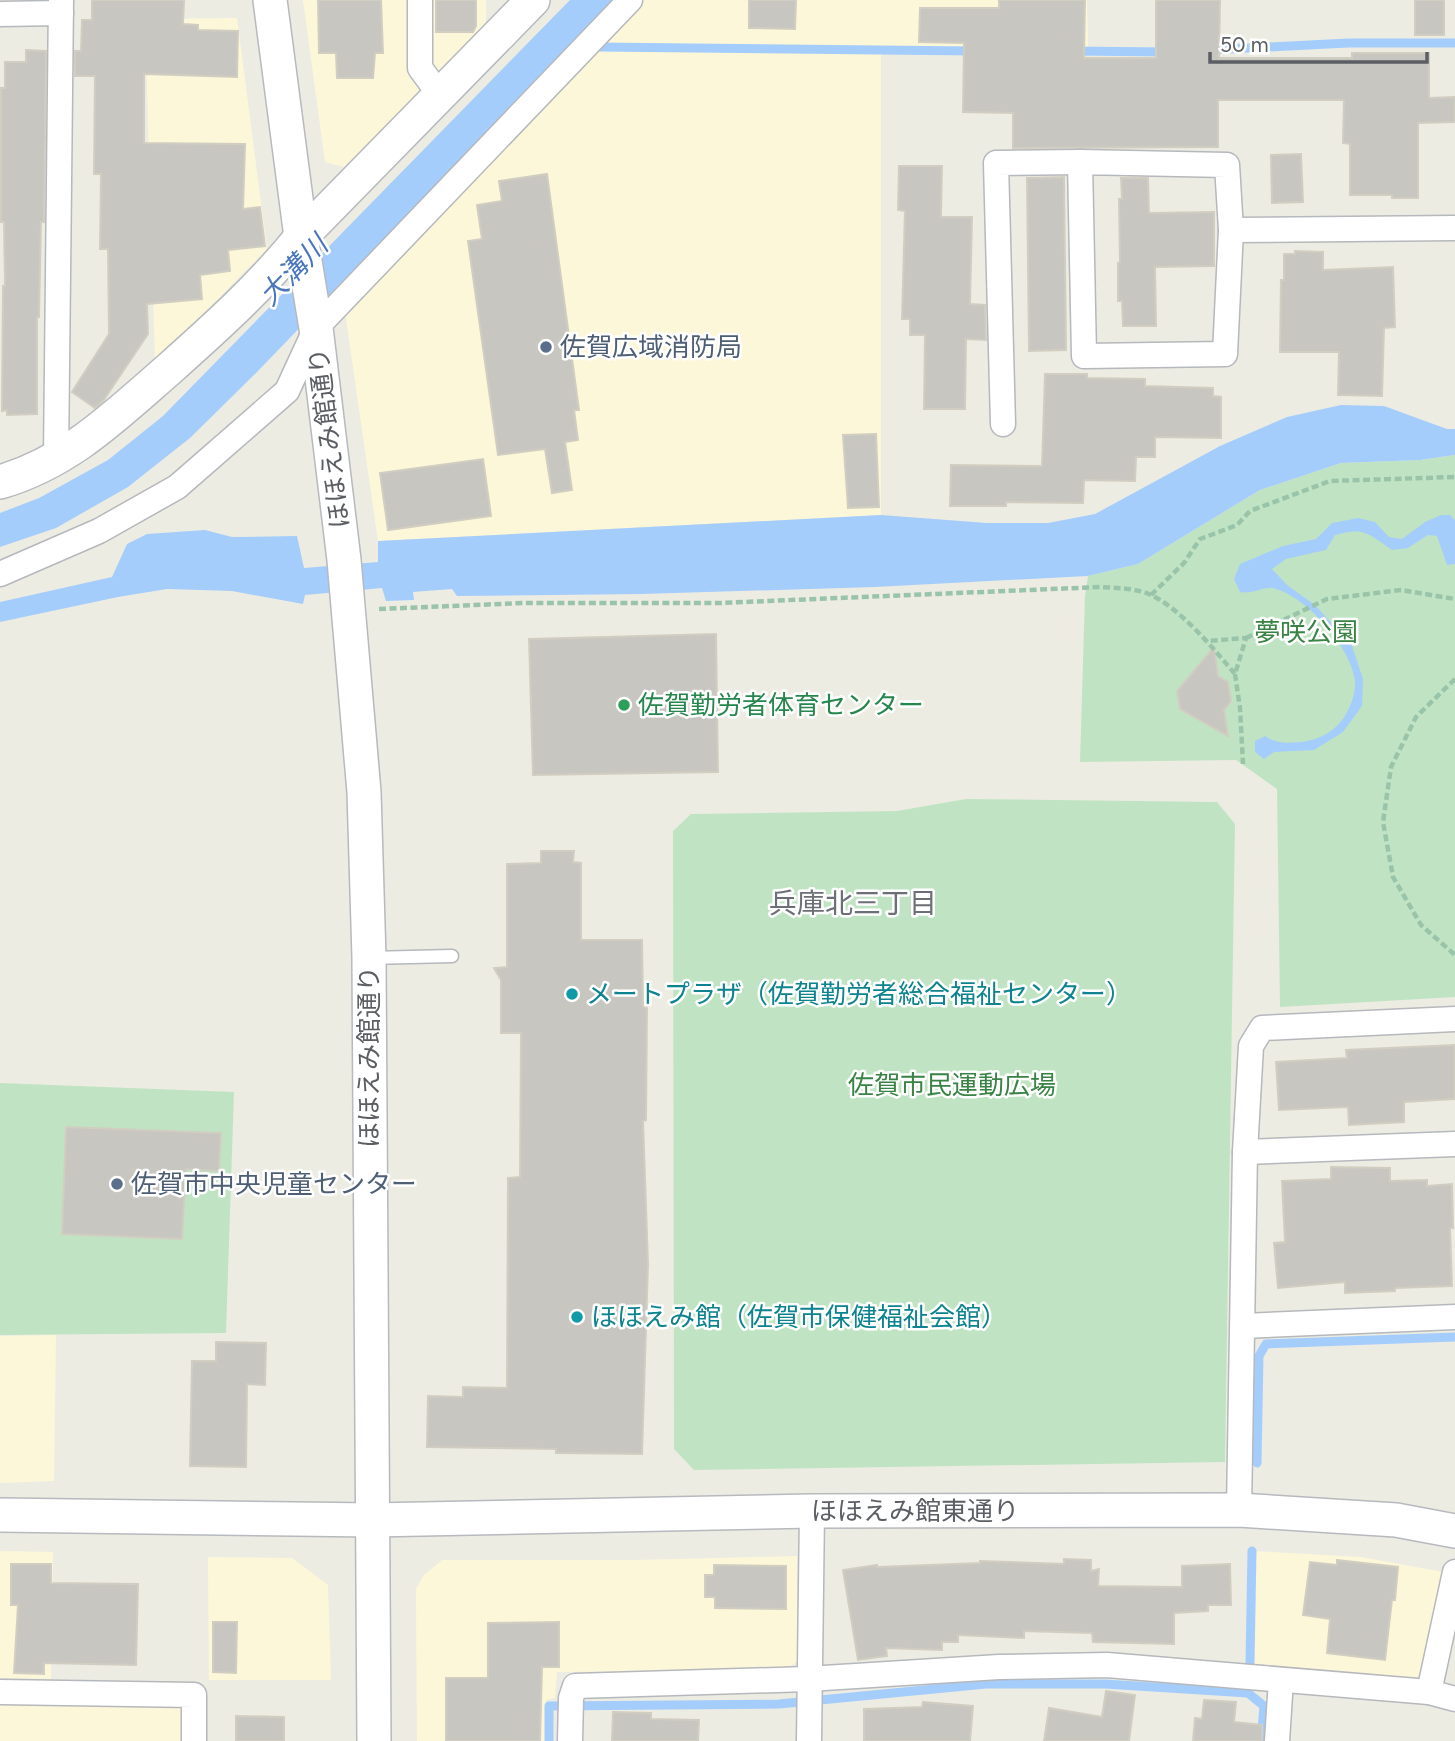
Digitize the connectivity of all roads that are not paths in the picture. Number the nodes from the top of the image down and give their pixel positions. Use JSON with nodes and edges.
{"nodes":[{"id":1,"x":270,"y":0,"type":"edge"},
{"id":2,"x":420,"y":0,"type":"edge"},
{"id":3,"x":533,"y":0,"type":"edge"},
{"id":4,"x":630,"y":0,"type":"edge"},
{"id":5,"x":61,"y":7,"type":"edge"},
{"id":6,"x":0,"y":14,"type":"edge"},
{"id":7,"x":440,"y":95,"type":"junction"},
{"id":8,"x":1080,"y":162,"type":"junction"},
{"id":9,"x":1455,"y":228,"type":"edge"},
{"id":10,"x":1231,"y":229,"type":"junction"},
{"id":11,"x":303,"y":250,"type":"junction"},
{"id":12,"x":315,"y":322,"type":"junction"},
{"id":13,"x":1003,"y":424,"type":"dead end"},
{"id":14,"x":56,"y":458,"type":"junction"},
{"id":15,"x":0,"y":482,"type":"edge"},
{"id":16,"x":0,"y":574,"type":"edge"},
{"id":17,"x":452,"y":956,"type":"dead end"},
{"id":18,"x":369,"y":958,"type":"junction"},
{"id":19,"x":1455,"y":1019,"type":"edge"},
{"id":20,"x":1455,"y":1144,"type":"edge"},
{"id":21,"x":1245,"y":1152,"type":"junction"},
{"id":22,"x":1455,"y":1317,"type":"edge"},
{"id":23,"x":1243,"y":1326,"type":"junction"},
{"id":24,"x":1239,"y":1510,"type":"junction"},
{"id":25,"x":812,"y":1511,"type":"junction"},
{"id":26,"x":0,"y":1515,"type":"edge"},
{"id":27,"x":373,"y":1520,"type":"junction"},
{"id":28,"x":1455,"y":1531,"type":"edge"},
{"id":29,"x":1455,"y":1572,"type":"edge"},
{"id":30,"x":1281,"y":1680,"type":"junction"},
{"id":31,"x":0,"y":1692,"type":"edge"},
{"id":32,"x":1429,"y":1692,"type":"junction"},
{"id":33,"x":808,"y":1693,"type":"junction"},
{"id":34,"x":1455,"y":1699,"type":"edge"},
{"id":35,"x":194,"y":1741,"type":"edge"},
{"id":36,"x":374,"y":1741,"type":"edge"},
{"id":37,"x":570,"y":1741,"type":"edge"},
{"id":38,"x":808,"y":1741,"type":"edge"},
{"id":39,"x":1277,"y":1741,"type":"edge"}],
"edges":[{"from":1,"to":11,"type":"street"},
{"from":2,"to":7,"type":"street"},
{"from":3,"to":7,"type":"street"},
{"from":4,"to":12,"type":"street"},
{"from":5,"to":6,"type":"street"},
{"from":5,"to":14,"type":"street"},
{"from":7,"to":11,"type":"street"},
{"from":8,"to":10,"type":"street"},
{"from":8,"to":10,"type":"street"},
{"from":8,"to":13,"type":"street"},
{"from":9,"to":10,"type":"street"},
{"from":11,"to":12,"type":"street","name":"ほほえみ館通り"},
{"from":11,"to":14,"type":"street"},
{"from":12,"to":16,"type":"street"},
{"from":12,"to":18,"type":"street","name":"ほほえみ館通り"},
{"from":14,"to":15,"type":"street"},
{"from":17,"to":18,"type":"lane"},
{"from":18,"to":27,"type":"street","name":"ほほえみ館通り"},
{"from":19,"to":21,"type":"street"},
{"from":20,"to":21,"type":"street"},
{"from":21,"to":23,"type":"street"},
{"from":22,"to":23,"type":"street"},
{"from":23,"to":24,"type":"street"},
{"from":24,"to":25,"type":"street","name":"ほほえみ館東通り"},
{"from":24,"to":28,"type":"street","name":"ほほえみ館東通り"},
{"from":25,"to":27,"type":"street","name":"ほほえみ館東通り"},
{"from":25,"to":33,"type":"street"},
{"from":26,"to":27,"type":"street","name":"ほほえみ館東通り"},
{"from":27,"to":36,"type":"street","name":"ほほえみ館通り"},
{"from":29,"to":32,"type":"street"},
{"from":30,"to":32,"type":"street"},
{"from":30,"to":33,"type":"street"},
{"from":30,"to":39,"type":"street"},
{"from":31,"to":35,"type":"street"},
{"from":32,"to":34,"type":"street"},
{"from":33,"to":37,"type":"street"},
{"from":33,"to":38,"type":"street"}]}
